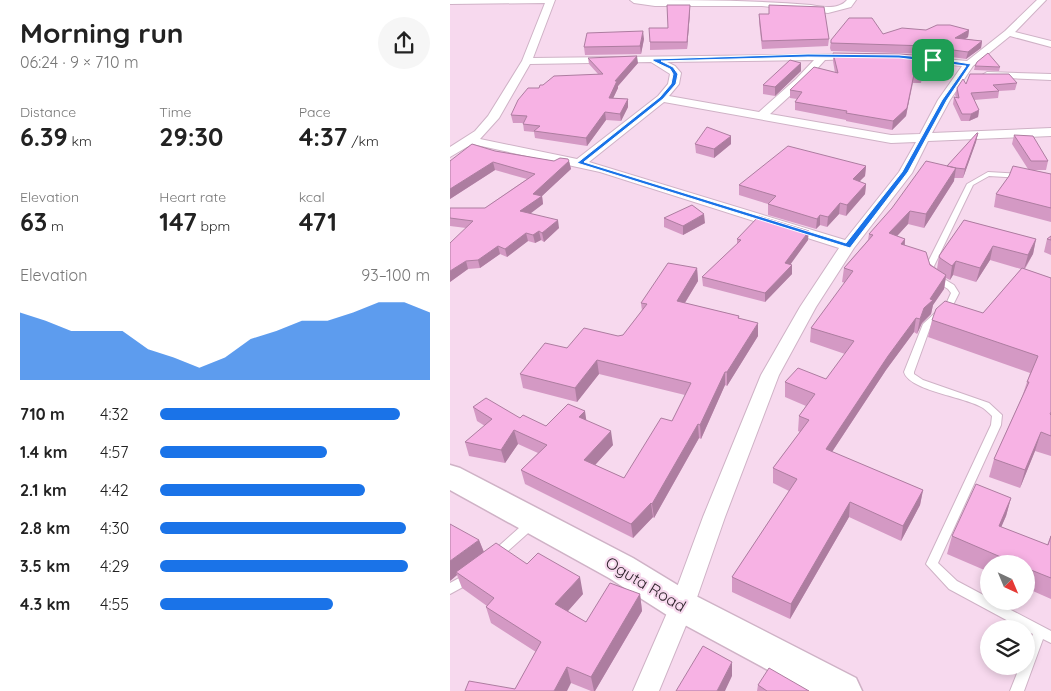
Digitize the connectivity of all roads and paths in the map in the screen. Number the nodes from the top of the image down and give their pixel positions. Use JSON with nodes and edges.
{"nodes":[{"id":1,"x":551,"y":0,"type":"edge"},
{"id":2,"x":634,"y":0,"type":"edge"},
{"id":3,"x":852,"y":0,"type":"edge"},
{"id":4,"x":1042,"y":0,"type":"edge"},
{"id":5,"x":450,"y":1,"type":"edge"},
{"id":6,"x":1008,"y":33,"type":"junction"},
{"id":7,"x":1051,"y":44,"type":"edge"},
{"id":8,"x":823,"y":56,"type":"junction"},
{"id":9,"x":864,"y":56,"type":"edge"},
{"id":10,"x":890,"y":56,"type":"edge"},
{"id":11,"x":654,"y":60,"type":"junction"},
{"id":12,"x":527,"y":61,"type":"junction"},
{"id":13,"x":965,"y":70,"type":"junction"},
{"id":14,"x":1051,"y":77,"type":"edge"},
{"id":15,"x":662,"y":98,"type":"junction"},
{"id":16,"x":761,"y":116,"type":"junction"},
{"id":17,"x":1051,"y":132,"type":"edge"},
{"id":18,"x":922,"y":139,"type":"junction"},
{"id":19,"x":470,"y":140,"type":"junction"},
{"id":20,"x":450,"y":153,"type":"edge"},
{"id":21,"x":580,"y":163,"type":"junction"},
{"id":22,"x":1035,"y":178,"type":"edge"},
{"id":23,"x":848,"y":246,"type":"junction"},
{"id":24,"x":450,"y":476,"type":"edge"},
{"id":25,"x":534,"y":521,"type":"junction"},
{"id":26,"x":489,"y":561,"type":"edge"},
{"id":27,"x":477,"y":571,"type":"edge"},
{"id":28,"x":450,"y":589,"type":"edge"},
{"id":29,"x":682,"y":606,"type":"junction"},
{"id":30,"x":1046,"y":635,"type":"edge"},
{"id":31,"x":646,"y":691,"type":"edge"},
{"id":32,"x":842,"y":691,"type":"edge"},
{"id":33,"x":1016,"y":691,"type":"edge"}],
"edges":[{"from":1,"to":5,"type":"street"},
{"from":1,"to":12,"type":"street"},
{"from":2,"to":3,"type":"street"},
{"from":4,"to":6,"type":"street"},
{"from":6,"to":7,"type":"street"},
{"from":6,"to":13,"type":"street"},
{"from":8,"to":9,"type":"street"},
{"from":8,"to":11,"type":"street"},
{"from":8,"to":16,"type":"street"},
{"from":10,"to":13,"type":"street"},
{"from":11,"to":12,"type":"street"},
{"from":11,"to":15,"type":"street"},
{"from":12,"to":19,"type":"street"},
{"from":13,"to":14,"type":"street"},
{"from":13,"to":18,"type":"street"},
{"from":15,"to":16,"type":"street"},
{"from":15,"to":21,"type":"street"},
{"from":16,"to":18,"type":"street"},
{"from":17,"to":18,"type":"street"},
{"from":18,"to":23,"type":"street"},
{"from":19,"to":20,"type":"street"},
{"from":19,"to":21,"type":"street"},
{"from":21,"to":23,"type":"street"},
{"from":22,"to":30,"type":"lane"},
{"from":23,"to":29,"type":"street"},
{"from":24,"to":25,"type":"main road","name":"Oguta Road"},
{"from":25,"to":26,"type":"lane"},
{"from":25,"to":29,"type":"main road","name":"Oguta Road"},
{"from":27,"to":28,"type":"lane"},
{"from":29,"to":31,"type":"street"},
{"from":29,"to":32,"type":"main road","name":"Oguta Road"},
{"from":30,"to":33,"type":"lane"}]}
